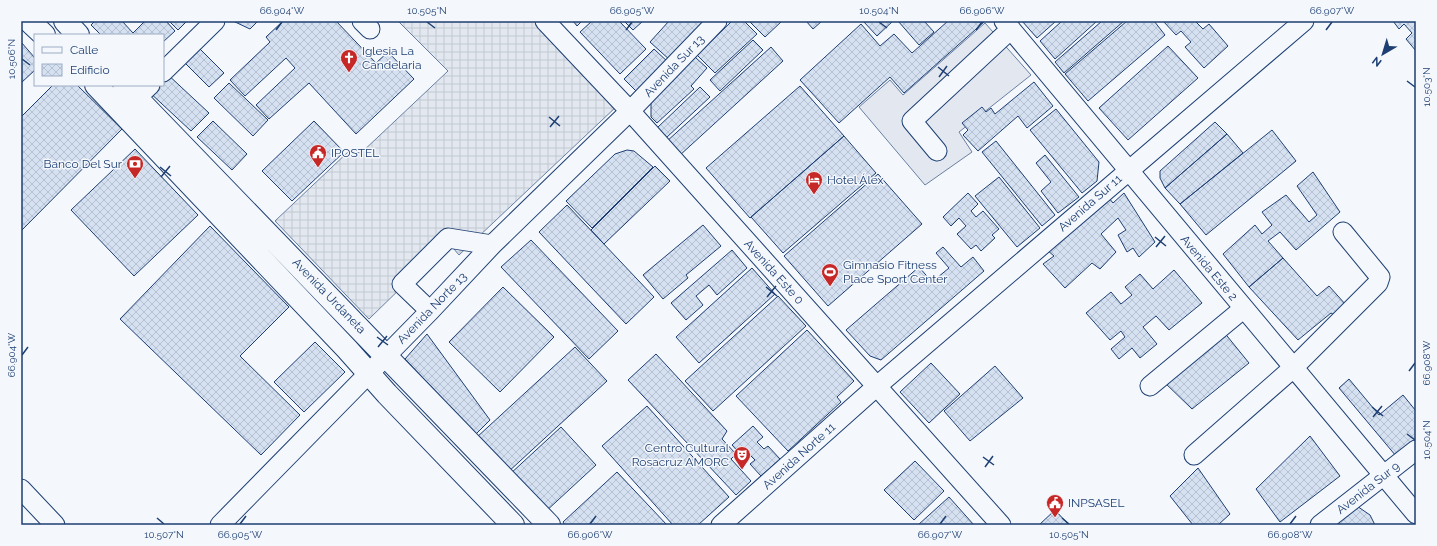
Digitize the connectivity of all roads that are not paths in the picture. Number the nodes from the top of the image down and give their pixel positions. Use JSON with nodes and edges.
{"nodes":[{"id":1,"x":29,"y":21,"type":"edge"},
{"id":2,"x":38,"y":21,"type":"edge"},
{"id":3,"x":65,"y":21,"type":"edge"},
{"id":4,"x":70,"y":21,"type":"edge"},
{"id":5,"x":215,"y":21,"type":"edge"},
{"id":6,"x":545,"y":21,"type":"edge"},
{"id":7,"x":717,"y":21,"type":"edge"},
{"id":8,"x":1304,"y":21,"type":"edge"},
{"id":9,"x":1007,"y":25,"type":"edge"},
{"id":10,"x":43,"y":34,"type":"edge"},
{"id":11,"x":49,"y":34,"type":"edge"},
{"id":12,"x":78,"y":34,"type":"edge"},
{"id":13,"x":78,"y":34,"type":"edge"},
{"id":14,"x":164,"y":71,"type":"edge"},
{"id":15,"x":97,"y":86,"type":"edge"},
{"id":16,"x":137,"y":89,"type":"edge"},
{"id":17,"x":630,"y":111,"type":"junction"},
{"id":18,"x":937,"y":150,"type":"dead end"},
{"id":19,"x":1128,"y":171,"type":"junction"},
{"id":20,"x":1343,"y":232,"type":"dead end"},
{"id":21,"x":492,"y":245,"type":"junction"},
{"id":22,"x":1243,"y":309,"type":"junction"},
{"id":23,"x":430,"y":311,"type":"junction"},
{"id":24,"x":386,"y":355,"type":"junction"},
{"id":25,"x":1293,"y":368,"type":"junction"},
{"id":26,"x":368,"y":373,"type":"junction"},
{"id":27,"x":877,"y":386,"type":"junction"},
{"id":28,"x":1150,"y":386,"type":"dead end"},
{"id":29,"x":1416,"y":450,"type":"edge"},
{"id":30,"x":1194,"y":455,"type":"dead end"},
{"id":31,"x":1383,"y":476,"type":"junction"},
{"id":32,"x":21,"y":489,"type":"edge"},
{"id":33,"x":1416,"y":514,"type":"edge"},
{"id":34,"x":55,"y":525,"type":"edge"},
{"id":35,"x":220,"y":525,"type":"edge"},
{"id":36,"x":513,"y":525,"type":"edge"},
{"id":37,"x":549,"y":525,"type":"edge"},
{"id":38,"x":721,"y":525,"type":"edge"},
{"id":39,"x":1001,"y":525,"type":"edge"},
{"id":40,"x":1320,"y":525,"type":"edge"}],
"edges":[{"from":1,"to":10,"type":"main road"},
{"from":2,"to":11,"type":"main road"},
{"from":3,"to":12,"type":"main road"},
{"from":4,"to":13,"type":"street"},
{"from":5,"to":14,"type":"street"},
{"from":6,"to":17,"type":"street","name":"Avenida Este 0"},
{"from":7,"to":17,"type":"street","name":"Avenida Sur 13"},
{"from":8,"to":19,"type":"street","name":"Avenida Sur 11"},
{"from":9,"to":18,"type":"street"},
{"from":9,"to":19,"type":"street","name":"Avenida Este 2"},
{"from":15,"to":26,"type":"main road","name":"Avenida Urdaneta"},
{"from":16,"to":24,"type":"main road","name":"Avenida Urdaneta"},
{"from":17,"to":21,"type":"street","name":"Avenida Norte 13"},
{"from":17,"to":27,"type":"street","name":"Avenida Este 0"},
{"from":19,"to":22,"type":"street","name":"Avenida Este 2"},
{"from":19,"to":27,"type":"street","name":"Avenida Sur 11"},
{"from":20,"to":25,"type":"street"},
{"from":21,"to":23,"type":"street","name":"Avenida Norte 13"},
{"from":21,"to":23,"type":"street"},
{"from":22,"to":25,"type":"street","name":"Avenida Este 2"},
{"from":22,"to":28,"type":"street"},
{"from":23,"to":24,"type":"street","name":"Avenida Norte 13"},
{"from":24,"to":26,"type":"street","name":"Avenida Norte 13"},
{"from":24,"to":37,"type":"main road","name":"Avenida Urdaneta"},
{"from":25,"to":30,"type":"street"},
{"from":25,"to":31,"type":"street","name":"Avenida Este 2"},
{"from":26,"to":35,"type":"street","name":"Avenida Norte 13"},
{"from":26,"to":36,"type":"main road","name":"Avenida Urdaneta"},
{"from":27,"to":38,"type":"street","name":"Avenida Norte 11"},
{"from":27,"to":39,"type":"street","name":"Avenida Este 0"},
{"from":29,"to":31,"type":"street","name":"Avenida Sur 9"},
{"from":31,"to":33,"type":"street","name":"Avenida Este 2"},
{"from":31,"to":40,"type":"street","name":"Avenida Sur 9"},
{"from":32,"to":34,"type":"street"}]}
